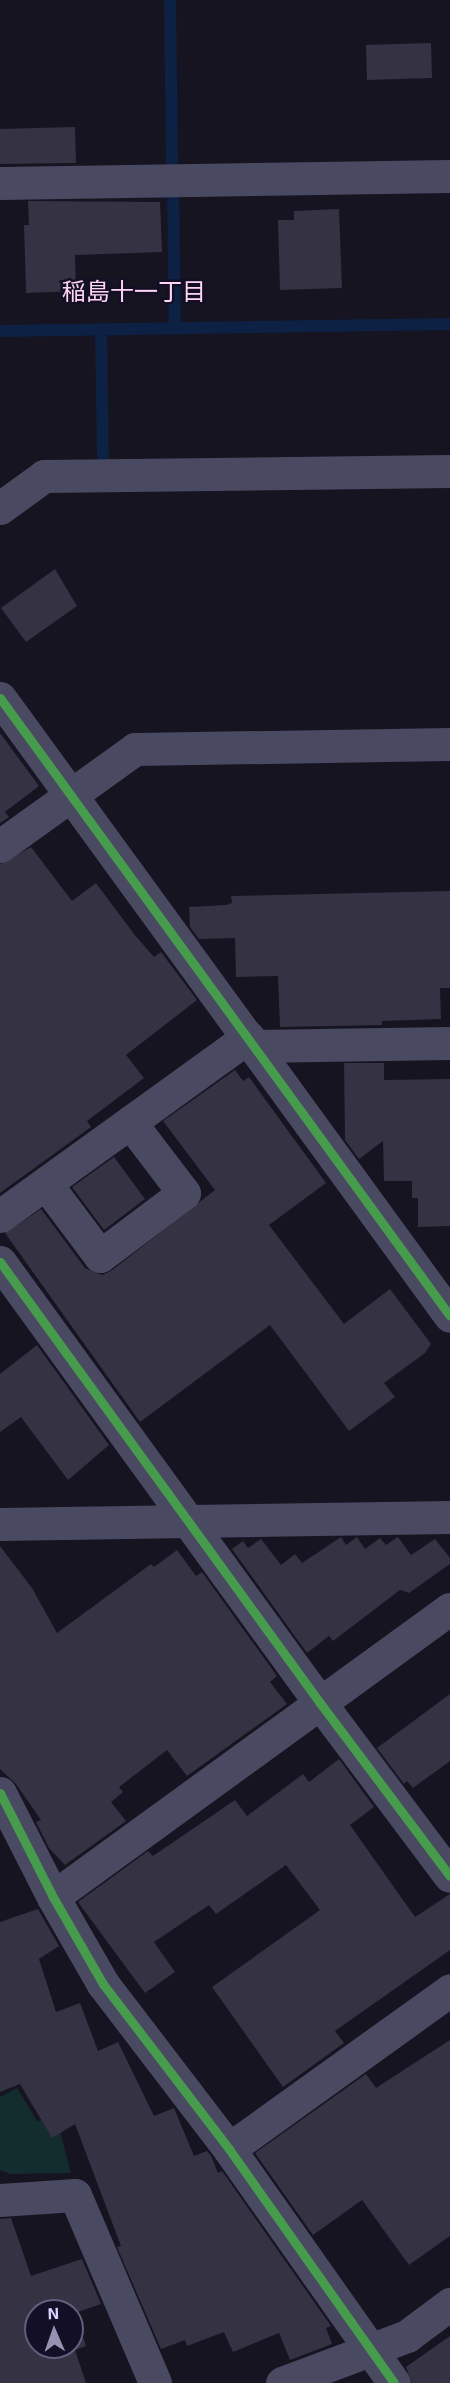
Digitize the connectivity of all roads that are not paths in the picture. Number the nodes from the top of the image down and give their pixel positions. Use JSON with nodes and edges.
{"nodes":[{"id":1,"x":450,"y":176,"type":"edge"},
{"id":2,"x":0,"y":183,"type":"edge"},
{"id":3,"x":450,"y":471,"type":"edge"},
{"id":4,"x":0,"y":508,"type":"edge"},
{"id":5,"x":0,"y":698,"type":"edge"},
{"id":6,"x":450,"y":744,"type":"edge"},
{"id":7,"x":71,"y":795,"type":"junction"},
{"id":8,"x":0,"y":846,"type":"edge"},
{"id":9,"x":251,"y":1042,"type":"junction"},
{"id":10,"x":450,"y":1043,"type":"edge"},
{"id":11,"x":130,"y":1122,"type":"junction"},
{"id":12,"x":46,"y":1184,"type":"junction"},
{"id":13,"x":0,"y":1216,"type":"edge"},
{"id":14,"x":0,"y":1262,"type":"edge"},
{"id":15,"x":450,"y":1316,"type":"edge"},
{"id":16,"x":450,"y":1517,"type":"edge"},
{"id":17,"x":189,"y":1521,"type":"junction"},
{"id":18,"x":0,"y":1524,"type":"edge"},
{"id":19,"x":450,"y":1609,"type":"edge"},
{"id":20,"x":320,"y":1703,"type":"junction"},
{"id":21,"x":0,"y":1793,"type":"edge"},
{"id":22,"x":450,"y":1876,"type":"edge"},
{"id":23,"x":53,"y":1897,"type":"junction"},
{"id":24,"x":450,"y":1990,"type":"edge"},
{"id":25,"x":229,"y":2148,"type":"junction"},
{"id":26,"x":0,"y":2200,"type":"edge"},
{"id":27,"x":450,"y":2304,"type":"edge"},
{"id":28,"x":373,"y":2350,"type":"junction"},
{"id":29,"x":154,"y":2383,"type":"edge"},
{"id":30,"x":282,"y":2383,"type":"edge"},
{"id":31,"x":394,"y":2383,"type":"edge"}],
"edges":[{"from":1,"to":2,"type":"street"},
{"from":3,"to":4,"type":"street"},
{"from":5,"to":7,"type":"street"},
{"from":6,"to":7,"type":"street"},
{"from":7,"to":8,"type":"street"},
{"from":7,"to":9,"type":"street"},
{"from":9,"to":10,"type":"street"},
{"from":9,"to":11,"type":"street"},
{"from":9,"to":15,"type":"street"},
{"from":11,"to":12,"type":"street"},
{"from":11,"to":12,"type":"street"},
{"from":12,"to":13,"type":"street"},
{"from":14,"to":17,"type":"street"},
{"from":16,"to":17,"type":"street"},
{"from":17,"to":18,"type":"street"},
{"from":17,"to":20,"type":"street"},
{"from":19,"to":20,"type":"street"},
{"from":20,"to":22,"type":"street"},
{"from":20,"to":23,"type":"street"},
{"from":21,"to":23,"type":"street"},
{"from":23,"to":25,"type":"street"},
{"from":24,"to":25,"type":"street"},
{"from":25,"to":28,"type":"street"},
{"from":26,"to":29,"type":"street"},
{"from":27,"to":28,"type":"street"},
{"from":28,"to":30,"type":"street"},
{"from":28,"to":31,"type":"street"}]}
